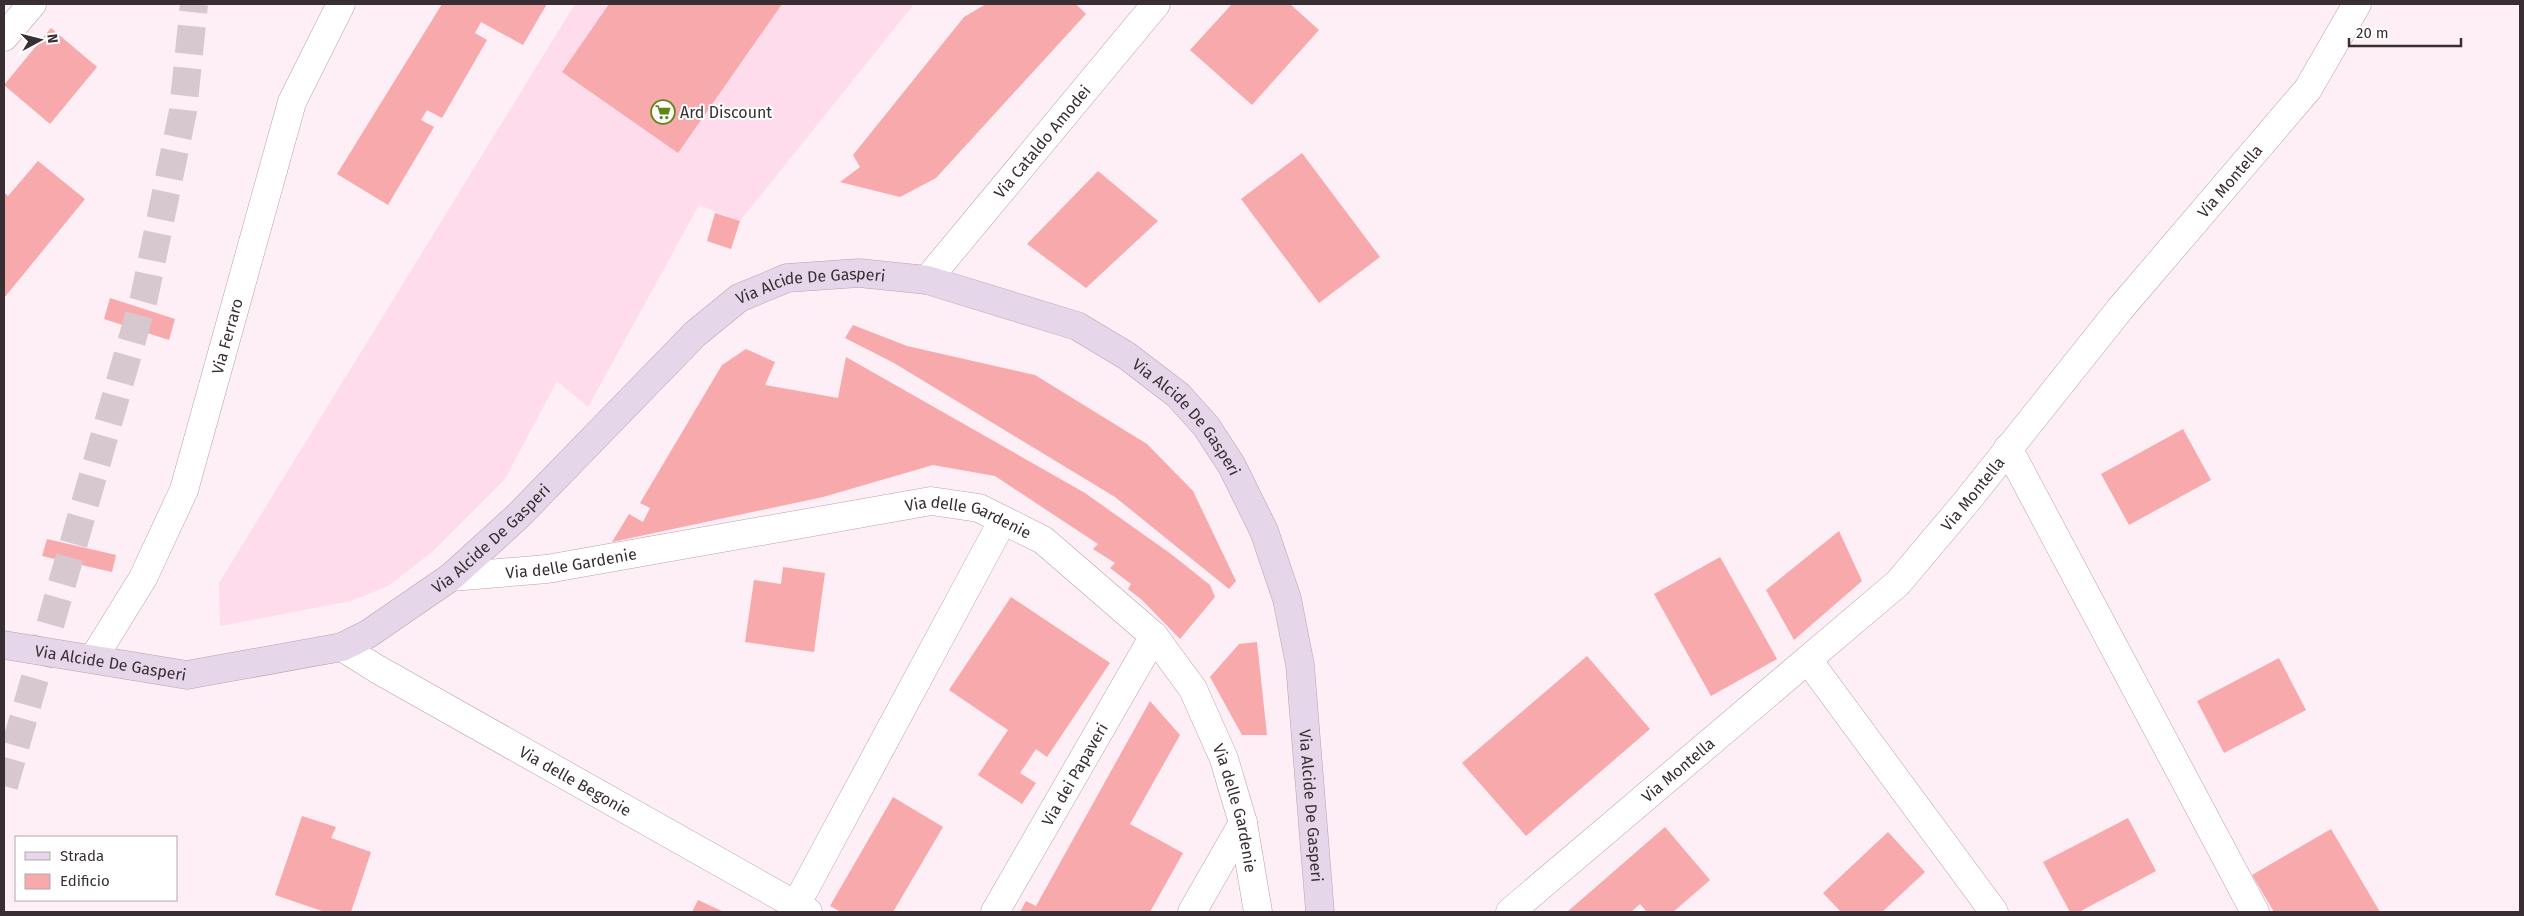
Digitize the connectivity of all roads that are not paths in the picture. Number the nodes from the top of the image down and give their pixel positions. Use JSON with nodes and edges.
{"nodes":[{"id":1,"x":32,"y":4,"type":"edge"},
{"id":2,"x":341,"y":4,"type":"edge"},
{"id":3,"x":1156,"y":4,"type":"edge"},
{"id":4,"x":2357,"y":4,"type":"edge"},
{"id":5,"x":4,"y":37,"type":"edge"},
{"id":6,"x":927,"y":280,"type":"junction"},
{"id":7,"x":2008,"y":448,"type":"junction"},
{"id":8,"x":1003,"y":520,"type":"junction"},
{"id":9,"x":451,"y":577,"type":"junction"},
{"id":10,"x":1154,"y":636,"type":"junction"},
{"id":11,"x":4,"y":645,"type":"edge"},
{"id":12,"x":342,"y":647,"type":"junction"},
{"id":13,"x":93,"y":658,"type":"junction"},
{"id":14,"x":1808,"y":660,"type":"junction"},
{"id":15,"x":1243,"y":823,"type":"junction"},
{"id":16,"x":802,"y":908,"type":"edge"},
{"id":17,"x":995,"y":912,"type":"edge"},
{"id":18,"x":1192,"y":912,"type":"edge"},
{"id":19,"x":1258,"y":912,"type":"edge"},
{"id":20,"x":1320,"y":912,"type":"edge"},
{"id":21,"x":1510,"y":912,"type":"edge"},
{"id":22,"x":1994,"y":912,"type":"edge"},
{"id":23,"x":2255,"y":912,"type":"edge"}],
"edges":[{"from":1,"to":5,"type":"street"},
{"from":2,"to":13,"type":"street","name":"Via Ferraro"},
{"from":3,"to":6,"type":"street","name":"Via Cataldo Amodei"},
{"from":4,"to":7,"type":"street","name":"Via Montella"},
{"from":6,"to":9,"type":"street","name":"Via Alcide De Gasperi"},
{"from":6,"to":20,"type":"street","name":"Via Alcide De Gasperi"},
{"from":7,"to":14,"type":"street","name":"Via Montella"},
{"from":7,"to":23,"type":"street"},
{"from":8,"to":9,"type":"street","name":"Via delle Gardenie"},
{"from":8,"to":10,"type":"street","name":"Via delle Gardenie"},
{"from":8,"to":16,"type":"street"},
{"from":9,"to":12,"type":"street","name":"Via Alcide De Gasperi"},
{"from":10,"to":15,"type":"street","name":"Via delle Gardenie"},
{"from":10,"to":17,"type":"street","name":"Via dei Papaveri"},
{"from":11,"to":13,"type":"street","name":"Via Alcide De Gasperi"},
{"from":12,"to":13,"type":"street","name":"Via Alcide De Gasperi"},
{"from":12,"to":16,"type":"street","name":"Via delle Begonie"},
{"from":14,"to":21,"type":"street","name":"Via Montella"},
{"from":14,"to":22,"type":"street"},
{"from":15,"to":18,"type":"street"},
{"from":15,"to":19,"type":"street","name":"Via delle Gardenie"}]}
